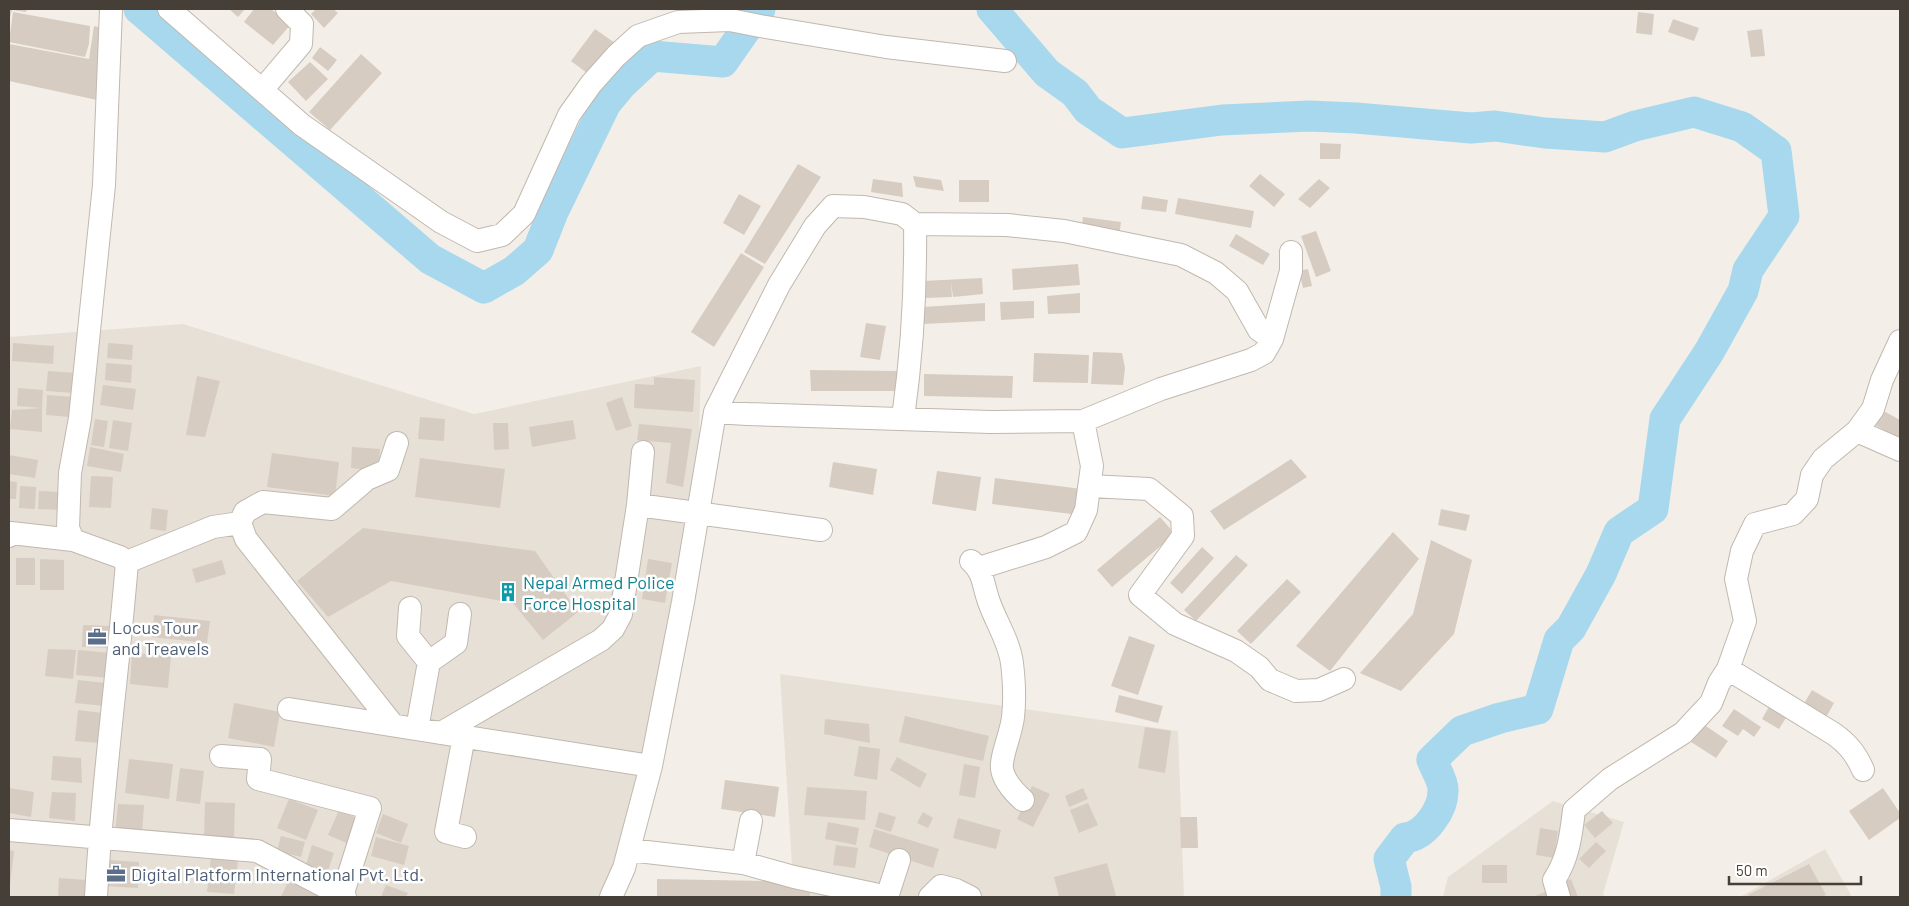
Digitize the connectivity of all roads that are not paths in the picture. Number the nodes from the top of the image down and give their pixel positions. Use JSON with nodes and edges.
{"nodes":[{"id":1,"x":169,"y":9,"type":"edge"},
{"id":2,"x":287,"y":9,"type":"edge"},
{"id":3,"x":106,"y":11,"type":"edge"},
{"id":4,"x":1005,"y":61,"type":"dead end"},
{"id":5,"x":262,"y":90,"type":"junction"},
{"id":6,"x":915,"y":224,"type":"junction"},
{"id":7,"x":1291,"y":252,"type":"dead end"},
{"id":8,"x":1272,"y":339,"type":"junction"},
{"id":9,"x":1900,"y":341,"type":"edge"},
{"id":10,"x":715,"y":412,"type":"junction"},
{"id":11,"x":903,"y":418,"type":"junction"},
{"id":12,"x":1083,"y":421,"type":"junction"},
{"id":13,"x":1857,"y":431,"type":"junction"},
{"id":14,"x":397,"y":443,"type":"dead end"},
{"id":15,"x":1900,"y":450,"type":"edge"},
{"id":16,"x":643,"y":452,"type":"dead end"},
{"id":17,"x":1090,"y":486,"type":"junction"},
{"id":18,"x":638,"y":504,"type":"junction"},
{"id":19,"x":698,"y":512,"type":"junction"},
{"id":20,"x":240,"y":523,"type":"junction"},
{"id":21,"x":821,"y":530,"type":"dead end"},
{"id":22,"x":10,"y":534,"type":"edge"},
{"id":23,"x":73,"y":540,"type":"junction"},
{"id":24,"x":127,"y":562,"type":"junction"},
{"id":25,"x":410,"y":608,"type":"dead end"},
{"id":26,"x":460,"y":614,"type":"dead end"},
{"id":27,"x":429,"y":662,"type":"junction"},
{"id":28,"x":1728,"y":669,"type":"junction"},
{"id":29,"x":1344,"y":679,"type":"dead end"},
{"id":30,"x":289,"y":709,"type":"dead end"},
{"id":31,"x":393,"y":725,"type":"junction"},
{"id":32,"x":417,"y":729,"type":"junction"},
{"id":33,"x":441,"y":733,"type":"junction"},
{"id":34,"x":464,"y":736,"type":"junction"},
{"id":35,"x":220,"y":756,"type":"dead end"},
{"id":36,"x":651,"y":766,"type":"junction"},
{"id":37,"x":1863,"y":770,"type":"dead end"},
{"id":38,"x":1023,"y":800,"type":"dead end"},
{"id":39,"x":751,"y":821,"type":"dead end"},
{"id":40,"x":9,"y":830,"type":"edge"},
{"id":41,"x":465,"y":837,"type":"dead end"},
{"id":42,"x":99,"y":839,"type":"junction"},
{"id":43,"x":629,"y":850,"type":"junction"},
{"id":44,"x":899,"y":860,"type":"dead end"},
{"id":45,"x":743,"y":863,"type":"junction"},
{"id":46,"x":343,"y":896,"type":"edge"},
{"id":47,"x":96,"y":897,"type":"edge"},
{"id":48,"x":611,"y":897,"type":"edge"},
{"id":49,"x":887,"y":897,"type":"edge"},
{"id":50,"x":930,"y":897,"type":"edge"},
{"id":51,"x":970,"y":897,"type":"edge"},
{"id":52,"x":1559,"y":897,"type":"edge"}],
"edges":[{"from":1,"to":5,"type":"street"},
{"from":2,"to":5,"type":"street"},
{"from":3,"to":23,"type":"street"},
{"from":4,"to":5,"type":"street"},
{"from":6,"to":8,"type":"street"},
{"from":6,"to":10,"type":"street"},
{"from":6,"to":11,"type":"street"},
{"from":7,"to":8,"type":"street"},
{"from":8,"to":12,"type":"street"},
{"from":9,"to":13,"type":"street"},
{"from":10,"to":11,"type":"street"},
{"from":10,"to":19,"type":"street"},
{"from":11,"to":12,"type":"street"},
{"from":12,"to":17,"type":"street"},
{"from":13,"to":15,"type":"street"},
{"from":13,"to":28,"type":"street"},
{"from":14,"to":20,"type":"street"},
{"from":16,"to":18,"type":"street"},
{"from":17,"to":29,"type":"street"},
{"from":17,"to":38,"type":"street"},
{"from":18,"to":19,"type":"street"},
{"from":18,"to":33,"type":"street"},
{"from":19,"to":21,"type":"street"},
{"from":19,"to":36,"type":"street"},
{"from":20,"to":24,"type":"street"},
{"from":20,"to":31,"type":"street"},
{"from":22,"to":23,"type":"street"},
{"from":23,"to":24,"type":"street"},
{"from":24,"to":42,"type":"street"},
{"from":25,"to":27,"type":"street"},
{"from":26,"to":27,"type":"street"},
{"from":27,"to":32,"type":"street"},
{"from":28,"to":37,"type":"street"},
{"from":28,"to":52,"type":"street"},
{"from":30,"to":31,"type":"street"},
{"from":31,"to":32,"type":"street"},
{"from":32,"to":33,"type":"street"},
{"from":33,"to":34,"type":"street"},
{"from":34,"to":36,"type":"street"},
{"from":34,"to":41,"type":"street"},
{"from":35,"to":46,"type":"street"},
{"from":36,"to":43,"type":"street"},
{"from":39,"to":45,"type":"street"},
{"from":40,"to":42,"type":"street"},
{"from":42,"to":46,"type":"street"},
{"from":42,"to":47,"type":"street"},
{"from":43,"to":45,"type":"street"},
{"from":43,"to":48,"type":"street"},
{"from":44,"to":49,"type":"street"},
{"from":45,"to":49,"type":"street"},
{"from":50,"to":51,"type":"street"}]}
